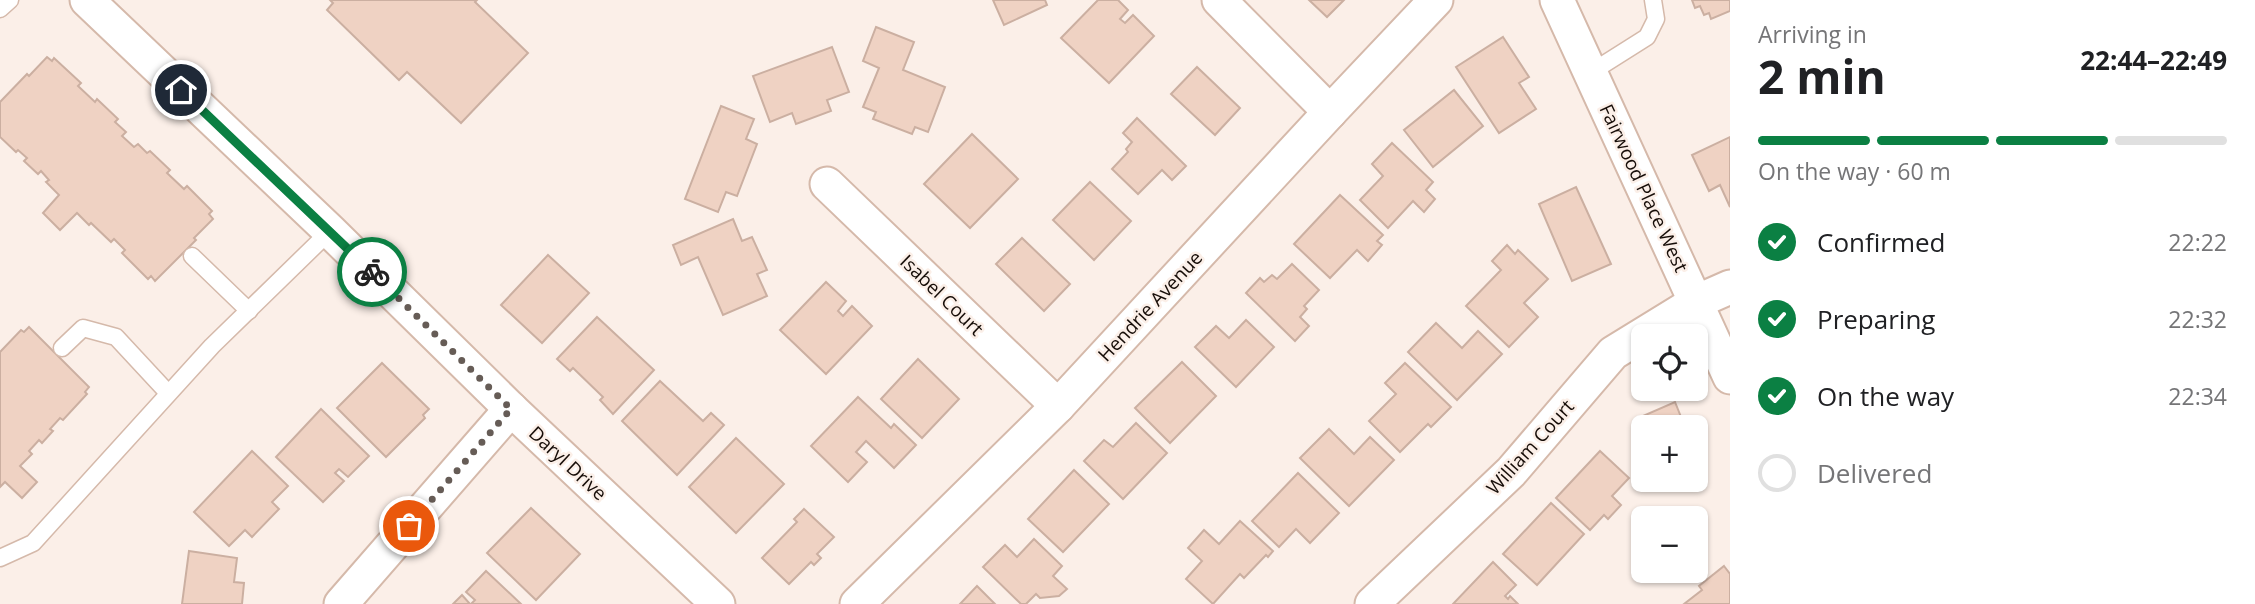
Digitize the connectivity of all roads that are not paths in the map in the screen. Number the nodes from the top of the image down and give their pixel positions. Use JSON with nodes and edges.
{"nodes":[{"id":1,"x":10,"y":0,"type":"edge"},
{"id":2,"x":86,"y":0,"type":"edge"},
{"id":3,"x":1219,"y":0,"type":"edge"},
{"id":4,"x":1436,"y":0,"type":"edge"},
{"id":5,"x":1557,"y":0,"type":"edge"},
{"id":6,"x":1653,"y":0,"type":"edge"},
{"id":7,"x":0,"y":9,"type":"edge"},
{"id":8,"x":1590,"y":73,"type":"junction"},
{"id":9,"x":1330,"y":112,"type":"junction"},
{"id":10,"x":827,"y":184,"type":"dead end"},
{"id":11,"x":330,"y":231,"type":"junction"},
{"id":12,"x":192,"y":256,"type":"dead end"},
{"id":13,"x":1730,"y":287,"type":"edge"},
{"id":14,"x":1696,"y":302,"type":"junction"},
{"id":15,"x":249,"y":311,"type":"junction"},
{"id":16,"x":62,"y":348,"type":"dead end"},
{"id":17,"x":1730,"y":377,"type":"edge"},
{"id":18,"x":168,"y":393,"type":"junction"},
{"id":19,"x":1058,"y":406,"type":"junction"},
{"id":20,"x":511,"y":409,"type":"junction"},
{"id":21,"x":0,"y":558,"type":"edge"},
{"id":22,"x":341,"y":604,"type":"edge"},
{"id":23,"x":718,"y":604,"type":"edge"},
{"id":24,"x":857,"y":604,"type":"edge"},
{"id":25,"x":1372,"y":604,"type":"edge"}],
"edges":[{"from":1,"to":7,"type":"lane"},
{"from":2,"to":11,"type":"street","name":"Daryl Drive"},
{"from":3,"to":9,"type":"street"},
{"from":4,"to":9,"type":"street","name":"Hendrie Avenue"},
{"from":5,"to":8,"type":"street","name":"Fairwood Place West"},
{"from":6,"to":8,"type":"lane"},
{"from":8,"to":14,"type":"street","name":"Fairwood Place West"},
{"from":9,"to":19,"type":"street","name":"Hendrie Avenue"},
{"from":10,"to":19,"type":"street","name":"Isabel Court"},
{"from":11,"to":15,"type":"lane"},
{"from":11,"to":20,"type":"street","name":"Daryl Drive"},
{"from":12,"to":15,"type":"lane"},
{"from":13,"to":14,"type":"street","name":"William Court"},
{"from":14,"to":17,"type":"street","name":"Fairwood Place West"},
{"from":14,"to":25,"type":"street","name":"William Court"},
{"from":15,"to":18,"type":"lane"},
{"from":16,"to":18,"type":"lane"},
{"from":18,"to":21,"type":"lane"},
{"from":19,"to":24,"type":"street","name":"Hendrie Avenue"},
{"from":20,"to":22,"type":"street"},
{"from":20,"to":23,"type":"street","name":"Daryl Drive"}]}
